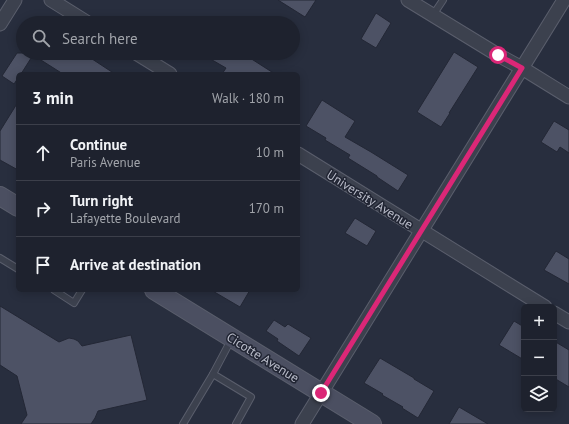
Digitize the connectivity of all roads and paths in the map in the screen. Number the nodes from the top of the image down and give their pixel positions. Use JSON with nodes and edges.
{"nodes":[{"id":1,"x":15,"y":0,"type":"edge"},
{"id":2,"x":51,"y":0,"type":"edge"},
{"id":3,"x":408,"y":0,"type":"edge"},
{"id":4,"x":443,"y":0,"type":"edge"},
{"id":5,"x":564,"y":0,"type":"edge"},
{"id":6,"x":433,"y":15,"type":"junction"},
{"id":7,"x":77,"y":16,"type":"edge"},
{"id":8,"x":0,"y":24,"type":"edge"},
{"id":9,"x":147,"y":60,"type":"edge"},
{"id":10,"x":522,"y":68,"type":"junction"},
{"id":11,"x":167,"y":72,"type":"edge"},
{"id":12,"x":569,"y":97,"type":"edge"},
{"id":13,"x":300,"y":155,"type":"edge"},
{"id":14,"x":0,"y":196,"type":"edge"},
{"id":15,"x":16,"y":206,"type":"edge"},
{"id":16,"x":422,"y":231,"type":"junction"},
{"id":17,"x":0,"y":258,"type":"edge"},
{"id":18,"x":16,"y":267,"type":"edge"},
{"id":19,"x":57,"y":292,"type":"edge"},
{"id":20,"x":81,"y":292,"type":"edge"},
{"id":21,"x":157,"y":292,"type":"edge"},
{"id":22,"x":539,"y":304,"type":"edge"},
{"id":23,"x":557,"y":315,"type":"edge"},
{"id":24,"x":569,"y":322,"type":"edge"},
{"id":25,"x":232,"y":338,"type":"junction"},
{"id":26,"x":213,"y":374,"type":"junction"},
{"id":27,"x":321,"y":393,"type":"junction"},
{"id":28,"x":183,"y":424,"type":"edge"},
{"id":29,"x":236,"y":424,"type":"edge"},
{"id":30,"x":302,"y":424,"type":"edge"},
{"id":31,"x":372,"y":424,"type":"edge"}],
"edges":[{"from":1,"to":8,"type":"street"},
{"from":2,"to":7,"type":"street"},
{"from":3,"to":6,"type":"street"},
{"from":4,"to":6,"type":"lane"},
{"from":5,"to":10,"type":"street"},
{"from":6,"to":10,"type":"street"},
{"from":9,"to":11,"type":"street"},
{"from":10,"to":12,"type":"street"},
{"from":10,"to":16,"type":"street"},
{"from":13,"to":16,"type":"street","name":"University Avenue"},
{"from":14,"to":15,"type":"street"},
{"from":16,"to":22,"type":"street","name":"University Avenue"},
{"from":16,"to":27,"type":"street"},
{"from":17,"to":18,"type":"lane"},
{"from":19,"to":20,"type":"lane"},
{"from":21,"to":25,"type":"street","name":"Cicotte Avenue"},
{"from":23,"to":24,"type":"street"},
{"from":25,"to":26,"type":"lane"},
{"from":25,"to":27,"type":"street","name":"Cicotte Avenue"},
{"from":26,"to":28,"type":"lane"},
{"from":26,"to":29,"type":"lane"},
{"from":27,"to":30,"type":"street"},
{"from":27,"to":31,"type":"street","name":"Cicotte Avenue"}]}
